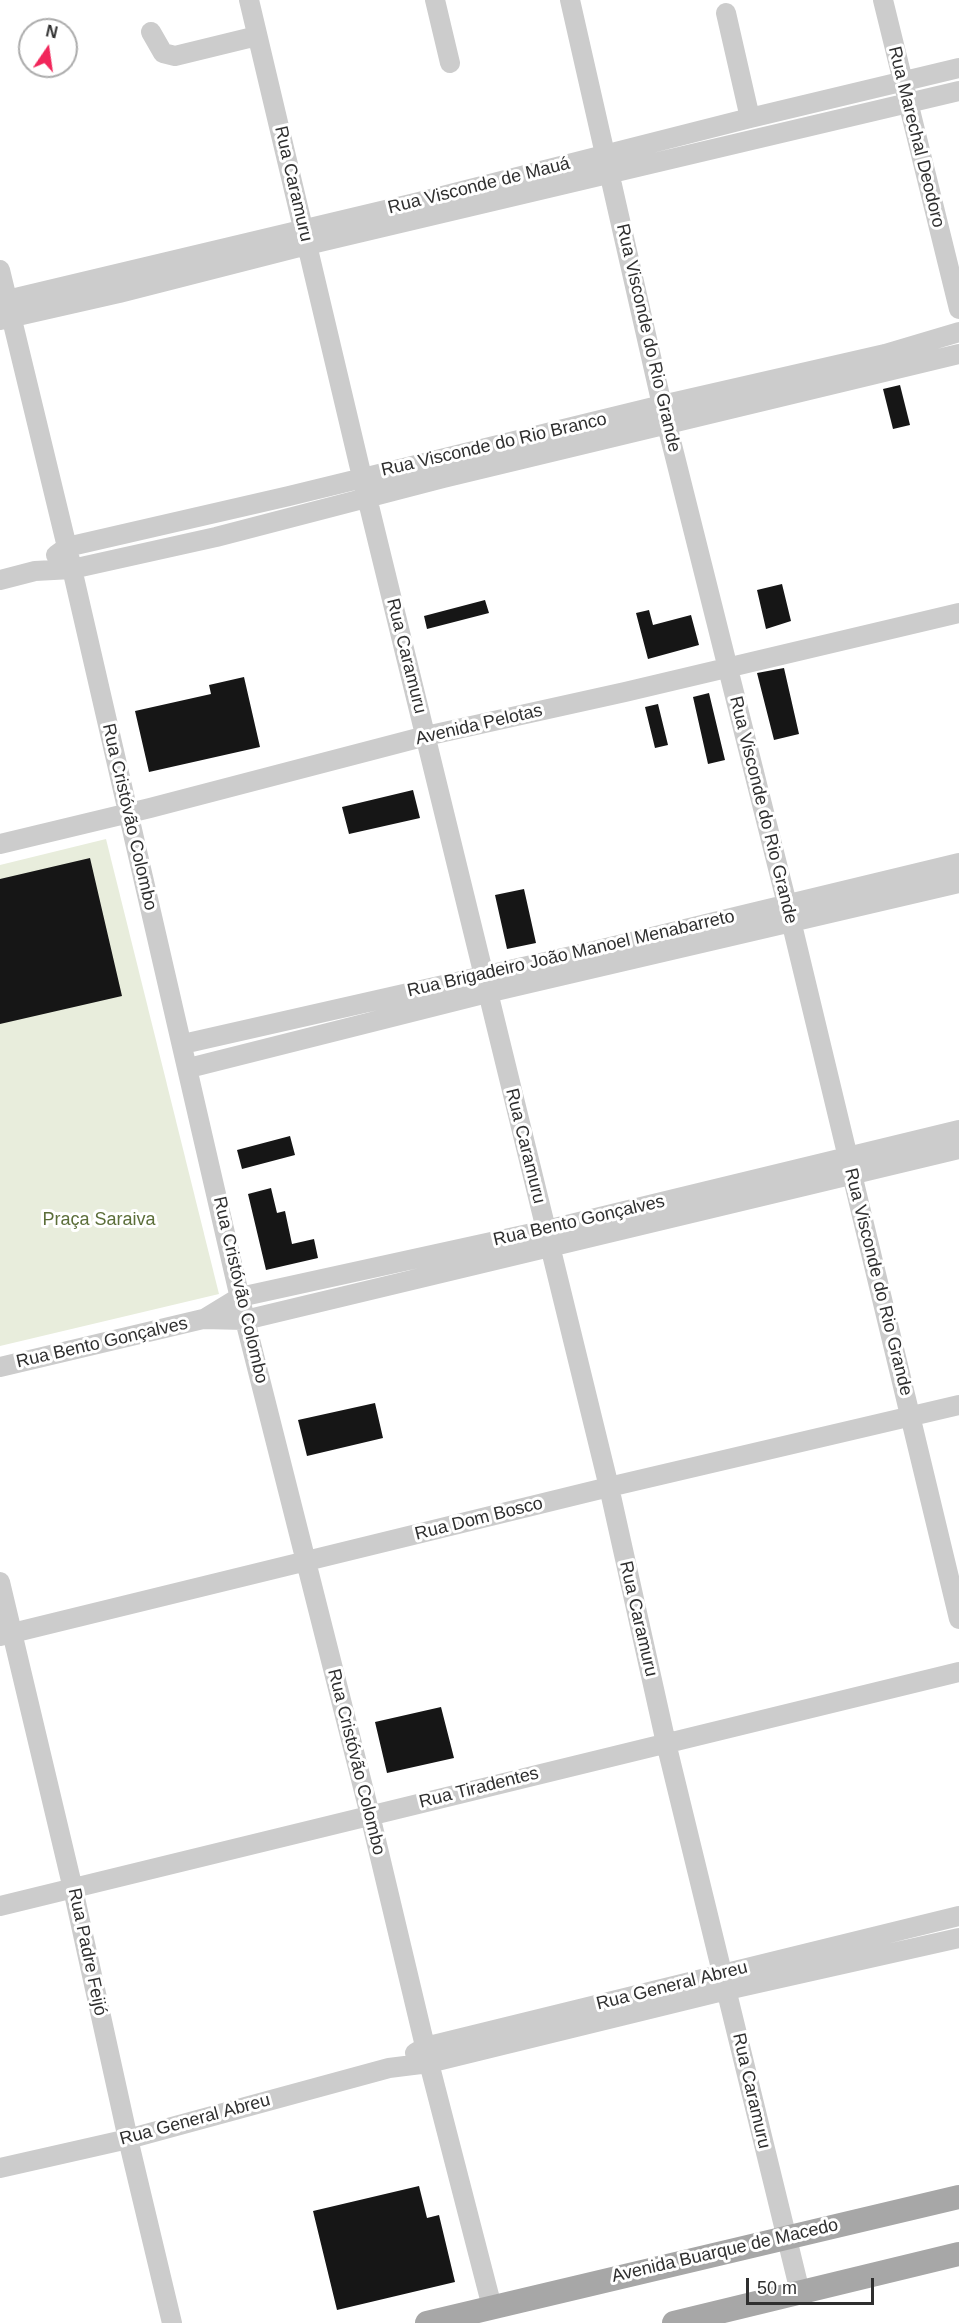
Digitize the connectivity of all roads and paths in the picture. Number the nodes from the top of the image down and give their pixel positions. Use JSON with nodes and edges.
{"nodes":[{"id":1,"x":249,"y":0,"type":"edge"},
{"id":2,"x":435,"y":0,"type":"edge"},
{"id":3,"x":570,"y":0,"type":"edge"},
{"id":4,"x":883,"y":0,"type":"edge"},
{"id":5,"x":726,"y":14,"type":"dead end"},
{"id":6,"x":151,"y":32,"type":"dead end"},
{"id":7,"x":257,"y":36,"type":"junction"},
{"id":8,"x":450,"y":63,"type":"dead end"},
{"id":9,"x":959,"y":68,"type":"edge"},
{"id":10,"x":902,"y":82,"type":"junction"},
{"id":11,"x":959,"y":91,"type":"edge"},
{"id":12,"x":908,"y":104,"type":"junction"},
{"id":13,"x":772,"y":113,"type":"junction"},
{"id":14,"x":750,"y":118,"type":"junction"},
{"id":15,"x":778,"y":133,"type":"junction"},
{"id":16,"x":605,"y":154,"type":"junction"},
{"id":17,"x":610,"y":175,"type":"junction"},
{"id":18,"x":417,"y":211,"type":"junction"},
{"id":19,"x":305,"y":236,"type":"junction"},
{"id":20,"x":0,"y":270,"type":"edge"},
{"id":21,"x":114,"y":274,"type":"junction"},
{"id":22,"x":119,"y":293,"type":"junction"},
{"id":23,"x":959,"y":309,"type":"edge"},
{"id":24,"x":5,"y":311,"type":"edge"},
{"id":25,"x":959,"y":332,"type":"edge"},
{"id":26,"x":959,"y":354,"type":"edge"},
{"id":27,"x":887,"y":363,"type":"junction"},
{"id":28,"x":812,"y":369,"type":"junction"},
{"id":29,"x":847,"y":371,"type":"junction"},
{"id":30,"x":816,"y":389,"type":"junction"},
{"id":31,"x":738,"y":396,"type":"junction"},
{"id":32,"x":664,"y":414,"type":"junction"},
{"id":33,"x":568,"y":438,"type":"junction"},
{"id":34,"x":438,"y":459,"type":"junction"},
{"id":35,"x":362,"y":477,"type":"junction"},
{"id":36,"x":443,"y":478,"type":"junction"},
{"id":37,"x":289,"y":496,"type":"junction"},
{"id":38,"x":367,"y":498,"type":"junction"},
{"id":39,"x":211,"y":513,"type":"junction"},
{"id":40,"x":295,"y":518,"type":"junction"},
{"id":41,"x":216,"y":537,"type":"junction"},
{"id":42,"x":67,"y":547,"type":"junction"},
{"id":43,"x":72,"y":569,"type":"junction"},
{"id":44,"x":35,"y":571,"type":"junction"},
{"id":45,"x":0,"y":580,"type":"edge"},
{"id":46,"x":959,"y":613,"type":"edge"},
{"id":47,"x":728,"y":669,"type":"junction"},
{"id":48,"x":426,"y":736,"type":"junction"},
{"id":49,"x":128,"y":813,"type":"junction"},
{"id":50,"x":0,"y":844,"type":"edge"},
{"id":51,"x":959,"y":863,"type":"edge"},
{"id":52,"x":959,"y":883,"type":"edge"},
{"id":53,"x":789,"y":913,"type":"junction"},
{"id":54,"x":485,"y":984,"type":"junction"},
{"id":55,"x":394,"y":995,"type":"junction"},
{"id":56,"x":398,"y":1017,"type":"junction"},
{"id":57,"x":183,"y":1044,"type":"junction"},
{"id":58,"x":189,"y":1068,"type":"junction"},
{"id":59,"x":959,"y":1130,"type":"edge"},
{"id":60,"x":959,"y":1149,"type":"edge"},
{"id":61,"x":849,"y":1166,"type":"junction"},
{"id":62,"x":548,"y":1239,"type":"junction"},
{"id":63,"x":240,"y":1297,"type":"junction"},
{"id":64,"x":203,"y":1319,"type":"junction"},
{"id":65,"x":246,"y":1320,"type":"junction"},
{"id":66,"x":0,"y":1367,"type":"edge"},
{"id":67,"x":959,"y":1405,"type":"edge"},
{"id":68,"x":911,"y":1417,"type":"junction"},
{"id":69,"x":609,"y":1487,"type":"junction"},
{"id":70,"x":307,"y":1561,"type":"junction"},
{"id":71,"x":0,"y":1582,"type":"edge"},
{"id":72,"x":959,"y":1619,"type":"edge"},
{"id":73,"x":6,"y":1634,"type":"edge"},
{"id":74,"x":959,"y":1672,"type":"edge"},
{"id":75,"x":666,"y":1743,"type":"junction"},
{"id":76,"x":370,"y":1815,"type":"junction"},
{"id":77,"x":73,"y":1889,"type":"junction"},
{"id":78,"x":0,"y":1906,"type":"edge"},
{"id":79,"x":959,"y":1916,"type":"edge"},
{"id":80,"x":959,"y":1938,"type":"edge"},
{"id":81,"x":725,"y":1981,"type":"junction"},
{"id":82,"x":427,"y":2055,"type":"junction"},
{"id":83,"x":128,"y":2139,"type":"junction"},
{"id":84,"x":0,"y":2168,"type":"edge"},
{"id":85,"x":959,"y":2197,"type":"edge"},
{"id":86,"x":785,"y":2237,"type":"junction"},
{"id":87,"x":959,"y":2254,"type":"edge"},
{"id":88,"x":800,"y":2292,"type":"junction"},
{"id":89,"x":491,"y":2315,"type":"edge"},
{"id":90,"x":172,"y":2323,"type":"edge"},
{"id":91,"x":427,"y":2323,"type":"edge"},
{"id":92,"x":674,"y":2323,"type":"edge"}],
"edges":[{"from":1,"to":7,"type":"street","name":"Rua Caramuru"},
{"from":2,"to":8,"type":"street"},
{"from":3,"to":16,"type":"street","name":"Rua Visconde do Rio Grande"},
{"from":4,"to":10,"type":"street","name":"Rua Marechal Deodoro"},
{"from":5,"to":14,"type":"street"},
{"from":6,"to":7,"type":"street"},
{"from":7,"to":19,"type":"street","name":"Rua Caramuru"},
{"from":9,"to":10,"type":"street","name":"Rua Visconde de Mauá"},
{"from":10,"to":12,"type":"street","name":"Rua Marechal Deodoro"},
{"from":10,"to":13,"type":"street","name":"Rua Visconde de Mauá"},
{"from":11,"to":12,"type":"street","name":"Rua Visconde de Mauá"},
{"from":12,"to":15,"type":"street","name":"Rua Visconde de Mauá"},
{"from":12,"to":23,"type":"street","name":"Rua Marechal Deodoro"},
{"from":13,"to":14,"type":"street","name":"Rua Visconde de Mauá"},
{"from":13,"to":15,"type":"street"},
{"from":14,"to":16,"type":"street","name":"Rua Visconde de Mauá"},
{"from":15,"to":17,"type":"street","name":"Rua Visconde de Mauá"},
{"from":16,"to":17,"type":"street","name":"Rua Visconde do Rio Grande"},
{"from":16,"to":18,"type":"street","name":"Rua Visconde de Mauá"},
{"from":17,"to":18,"type":"street","name":"Rua Visconde de Mauá"},
{"from":17,"to":32,"type":"street","name":"Rua Visconde do Rio Grande"},
{"from":18,"to":19,"type":"street","name":"Rua Visconde de Mauá"},
{"from":19,"to":21,"type":"street","name":"Rua Visconde de Mauá"},
{"from":19,"to":22,"type":"street","name":"Rua Visconde de Mauá"},
{"from":19,"to":35,"type":"street","name":"Rua Caramuru"},
{"from":20,"to":24,"type":"street","name":"Rua Cristóvão Colombo"},
{"from":21,"to":22,"type":"street"},
{"from":21,"to":24,"type":"street","name":"Rua Visconde de Mauá"},
{"from":22,"to":24,"type":"street","name":"Rua Visconde de Mauá"},
{"from":24,"to":42,"type":"street","name":"Rua Cristóvão Colombo"},
{"from":25,"to":27,"type":"street","name":"Rua Visconde do Rio Branco"},
{"from":26,"to":27,"type":"street","name":"Rua Visconde do Rio Branco"},
{"from":27,"to":29,"type":"street","name":"Rua Visconde do Rio Branco"},
{"from":28,"to":29,"type":"street","name":"Rua Visconde do Rio Branco"},
{"from":28,"to":30,"type":"street"},
{"from":28,"to":31,"type":"street","name":"Rua Visconde do Rio Branco"},
{"from":29,"to":30,"type":"street","name":"Rua Visconde do Rio Branco"},
{"from":30,"to":31,"type":"street","name":"Rua Visconde do Rio Branco"},
{"from":31,"to":32,"type":"street","name":"Rua Visconde do Rio Branco"},
{"from":32,"to":33,"type":"street","name":"Rua Visconde do Rio Branco"},
{"from":32,"to":47,"type":"street","name":"Rua Visconde do Rio Grande"},
{"from":33,"to":34,"type":"street","name":"Rua Visconde do Rio Branco"},
{"from":33,"to":36,"type":"street","name":"Rua Visconde do Rio Branco"},
{"from":34,"to":35,"type":"street","name":"Rua Visconde do Rio Branco"},
{"from":34,"to":36,"type":"street"},
{"from":35,"to":37,"type":"street","name":"Rua Visconde do Rio Branco"},
{"from":35,"to":38,"type":"street","name":"Rua Caramuru"},
{"from":36,"to":38,"type":"street","name":"Rua Visconde do Rio Branco"},
{"from":37,"to":39,"type":"street","name":"Rua Visconde do Rio Branco"},
{"from":37,"to":40,"type":"street"},
{"from":38,"to":40,"type":"street","name":"Rua Visconde do Rio Branco"},
{"from":38,"to":48,"type":"street","name":"Rua Caramuru"},
{"from":39,"to":41,"type":"street"},
{"from":39,"to":42,"type":"street","name":"Rua Visconde do Rio Branco"},
{"from":40,"to":41,"type":"street","name":"Rua Visconde do Rio Branco"},
{"from":41,"to":43,"type":"street","name":"Rua Visconde do Rio Branco"},
{"from":42,"to":43,"type":"street","name":"Rua Cristóvão Colombo"},
{"from":42,"to":44,"type":"street","name":"Rua Visconde do Rio Branco"},
{"from":43,"to":44,"type":"street","name":"Rua Visconde do Rio Branco"},
{"from":43,"to":49,"type":"street","name":"Rua Cristóvão Colombo"},
{"from":44,"to":45,"type":"street","name":"Rua Visconde do Rio Branco"},
{"from":46,"to":47,"type":"street","name":"Avenida Pelotas"},
{"from":47,"to":48,"type":"street","name":"Avenida Pelotas"},
{"from":47,"to":53,"type":"street","name":"Rua Visconde do Rio Grande"},
{"from":48,"to":49,"type":"street","name":"Avenida Pelotas"},
{"from":48,"to":54,"type":"street","name":"Rua Caramuru"},
{"from":49,"to":50,"type":"street","name":"Avenida Pelotas"},
{"from":49,"to":57,"type":"street","name":"Rua Cristóvão Colombo"},
{"from":51,"to":53,"type":"street","name":"Rua Brigadeiro João Manoel Menabarreto"},
{"from":52,"to":53,"type":"street","name":"Rua Brigadeiro João Manoel Menabarreto"},
{"from":53,"to":54,"type":"street","name":"Rua Brigadeiro João Manoel Menabarreto"},
{"from":53,"to":61,"type":"street","name":"Rua Visconde do Rio Grande"},
{"from":54,"to":55,"type":"street","name":"Rua Brigadeiro João Manoel Menabarreto"},
{"from":54,"to":56,"type":"street","name":"Rua Brigadeiro João Manoel Menabarreto"},
{"from":54,"to":62,"type":"street","name":"Rua Caramuru"},
{"from":55,"to":56,"type":"street"},
{"from":55,"to":57,"type":"street","name":"Rua Brigadeiro João Manoel Menabarreto"},
{"from":56,"to":58,"type":"street","name":"Rua Brigadeiro João Manoel Menabarreto"},
{"from":57,"to":58,"type":"street","name":"Rua Cristóvão Colombo"},
{"from":58,"to":63,"type":"street","name":"Rua Cristóvão Colombo"},
{"from":59,"to":61,"type":"street","name":"Rua Bento Gonçalves"},
{"from":60,"to":61,"type":"street","name":"Rua Bento Gonçalves"},
{"from":61,"to":62,"type":"street","name":"Rua Bento Gonçalves"},
{"from":61,"to":68,"type":"street","name":"Rua Visconde do Rio Grande"},
{"from":62,"to":63,"type":"street","name":"Rua Bento Gonçalves"},
{"from":62,"to":65,"type":"street","name":"Rua Bento Gonçalves"},
{"from":62,"to":69,"type":"street","name":"Rua Caramuru"},
{"from":63,"to":64,"type":"street","name":"Rua Bento Gonçalves"},
{"from":63,"to":65,"type":"street","name":"Rua Cristóvão Colombo"},
{"from":64,"to":65,"type":"street","name":"Rua Bento Gonçalves"},
{"from":64,"to":66,"type":"street","name":"Rua Bento Gonçalves"},
{"from":65,"to":70,"type":"street","name":"Rua Cristóvão Colombo"},
{"from":67,"to":68,"type":"street","name":"Rua Dom Bosco"},
{"from":68,"to":69,"type":"street","name":"Rua Dom Bosco"},
{"from":68,"to":72,"type":"street","name":"Rua Visconde do Rio Grande"},
{"from":69,"to":70,"type":"street","name":"Rua Dom Bosco"},
{"from":69,"to":75,"type":"street","name":"Rua Caramuru"},
{"from":70,"to":73,"type":"street","name":"Rua Dom Bosco"},
{"from":70,"to":76,"type":"street","name":"Rua Cristóvão Colombo"},
{"from":71,"to":73,"type":"street","name":"Rua Padre Feijó"},
{"from":73,"to":77,"type":"street","name":"Rua Padre Feijó"},
{"from":74,"to":75,"type":"street","name":"Rua Tiradentes"},
{"from":75,"to":76,"type":"street","name":"Rua Tiradentes"},
{"from":75,"to":81,"type":"street","name":"Rua Caramuru"},
{"from":76,"to":77,"type":"street","name":"Rua Tiradentes"},
{"from":76,"to":82,"type":"street","name":"Rua Cristóvão Colombo"},
{"from":77,"to":78,"type":"street","name":"Rua Tiradentes"},
{"from":77,"to":83,"type":"street","name":"Rua Padre Feijó"},
{"from":79,"to":81,"type":"street","name":"Rua General Abreu"},
{"from":80,"to":81,"type":"street","name":"Rua General Abreu"},
{"from":81,"to":82,"type":"street","name":"Rua General Abreu"},
{"from":81,"to":86,"type":"street","name":"Rua Caramuru"},
{"from":82,"to":83,"type":"street","name":"Rua General Abreu"},
{"from":82,"to":89,"type":"street","name":"Rua Cristóvão Colombo"},
{"from":83,"to":84,"type":"street","name":"Rua General Abreu"},
{"from":83,"to":90,"type":"street","name":"Rua Padre Feijó"},
{"from":85,"to":86,"type":"main road","name":"Avenida Buarque de Macedo"},
{"from":86,"to":88,"type":"street","name":"Rua Caramuru"},
{"from":86,"to":89,"type":"main road","name":"Avenida Buarque de Macedo"},
{"from":87,"to":88,"type":"main road"},
{"from":88,"to":92,"type":"main road"},
{"from":89,"to":91,"type":"main road","name":"Avenida Buarque de Macedo"}]}
